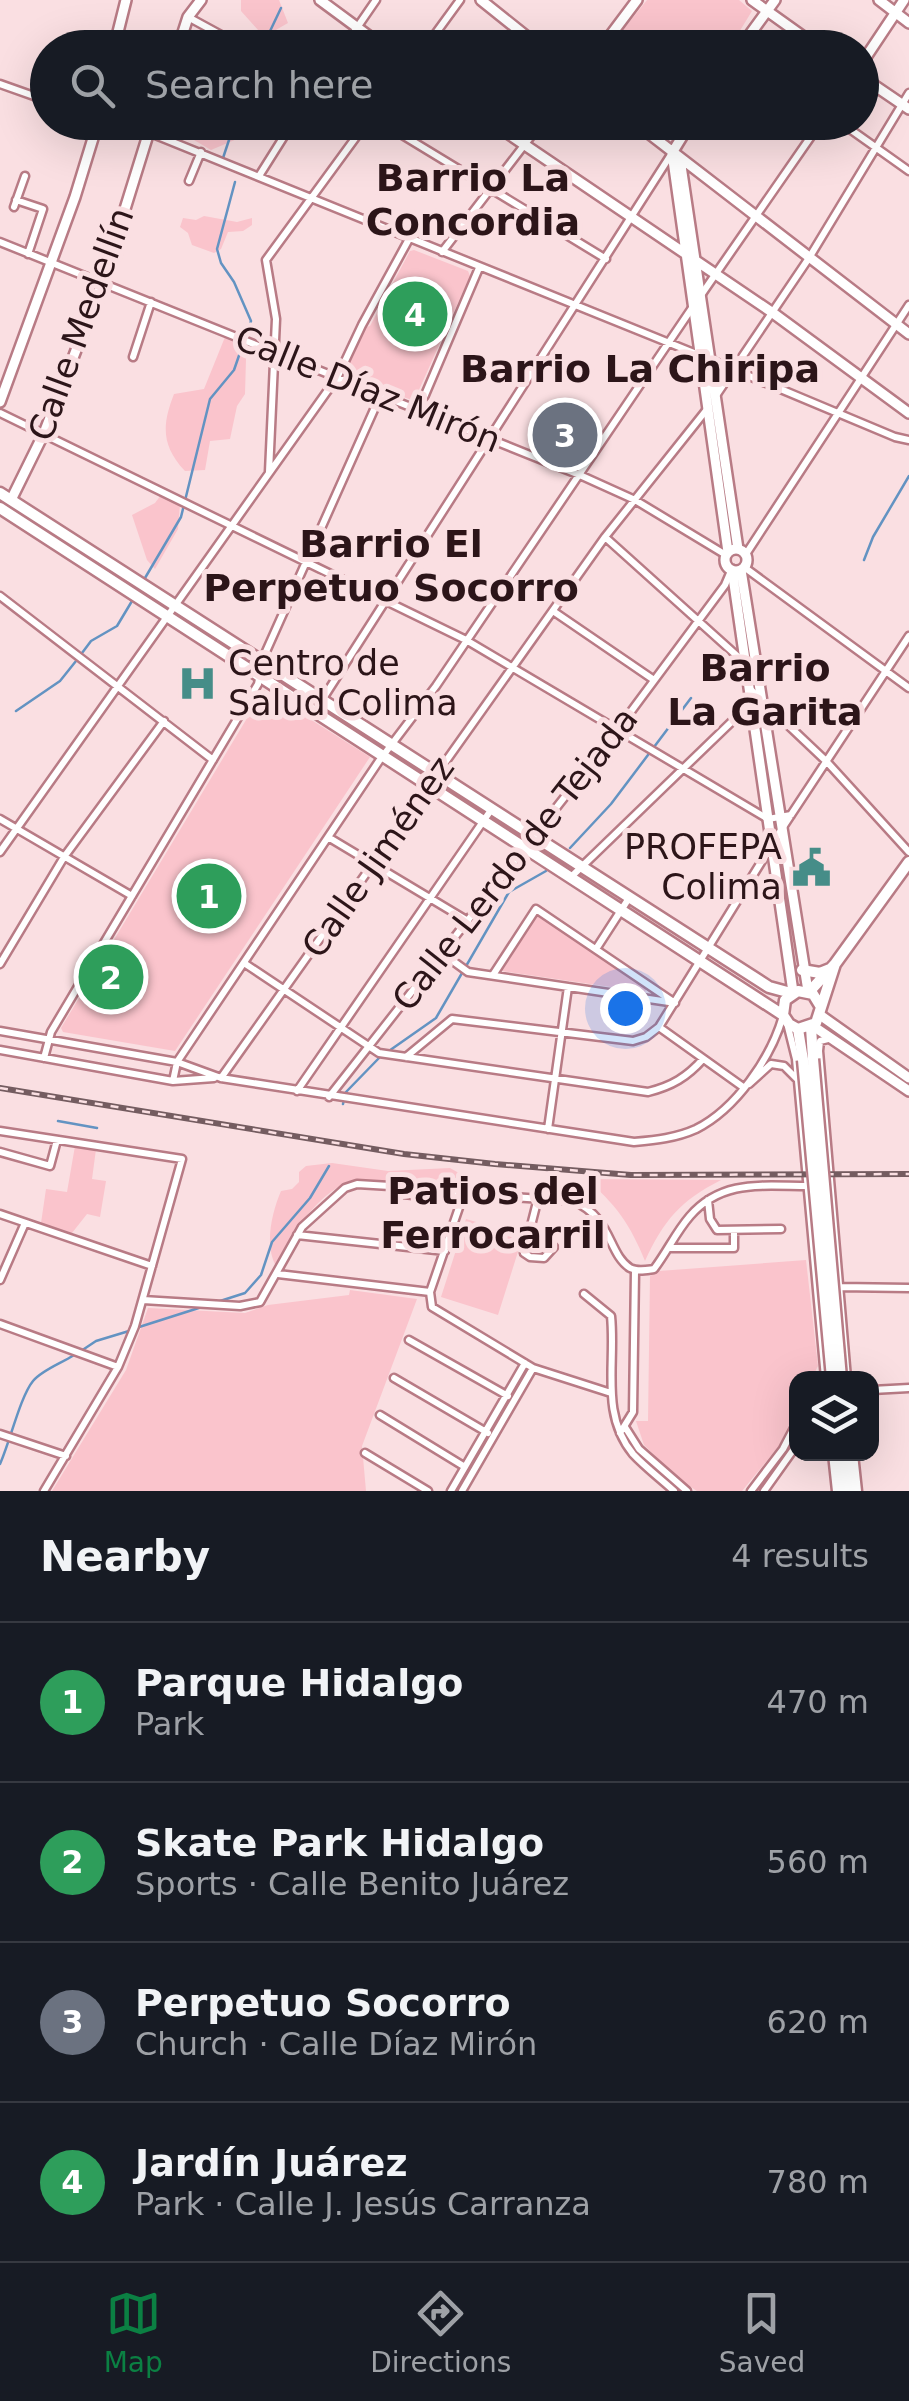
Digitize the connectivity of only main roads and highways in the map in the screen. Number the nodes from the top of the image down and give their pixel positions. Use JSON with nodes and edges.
{"nodes":[{"id":1,"x":0,"y":493,"type":"edge"},
{"id":2,"x":2,"y":513,"type":"edge"},
{"id":3,"x":388,"y":751,"type":"junction"},
{"id":4,"x":488,"y":815,"type":"junction"},
{"id":5,"x":909,"y":862,"type":"edge"},
{"id":6,"x":833,"y":967,"type":"junction"},
{"id":7,"x":802,"y":970,"type":"road end"},
{"id":8,"x":809,"y":992,"type":"junction"},
{"id":9,"x":792,"y":993,"type":"junction"},
{"id":10,"x":821,"y":1011,"type":"junction"},
{"id":11,"x":785,"y":1018,"type":"junction"},
{"id":12,"x":812,"y":1026,"type":"junction"},
{"id":13,"x":798,"y":1028,"type":"junction"},
{"id":14,"x":808,"y":1060,"type":"junction"},
{"id":15,"x":825,"y":1371,"type":"edge"},
{"id":16,"x":843,"y":1371,"type":"edge"},
{"id":17,"x":837,"y":1461,"type":"edge"},
{"id":18,"x":852,"y":1461,"type":"edge"},
{"id":19,"x":839,"y":1491,"type":"edge"},
{"id":20,"x":854,"y":1491,"type":"edge"}],
"edges":[{"from":1,"to":3,"type":"main road"},
{"from":2,"to":3,"type":"main road"},
{"from":3,"to":4,"type":"main road"},
{"from":4,"to":9,"type":"main road"},
{"from":4,"to":11,"type":"main road"},
{"from":5,"to":6,"type":"main road"},
{"from":6,"to":7,"type":"main road"},
{"from":6,"to":8,"type":"main road"},
{"from":6,"to":10,"type":"main road"},
{"from":8,"to":9,"type":"main road"},
{"from":8,"to":10,"type":"main road"},
{"from":9,"to":11,"type":"main road"},
{"from":10,"to":12,"type":"main road"},
{"from":11,"to":13,"type":"main road"},
{"from":12,"to":13,"type":"main road"},
{"from":12,"to":14,"type":"main road"},
{"from":13,"to":14,"type":"main road"},
{"from":14,"to":15,"type":"main road","bridge":true},
{"from":14,"to":16,"type":"main road","bridge":true},
{"from":17,"to":19,"type":"main road"},
{"from":18,"to":20,"type":"main road"}]}
